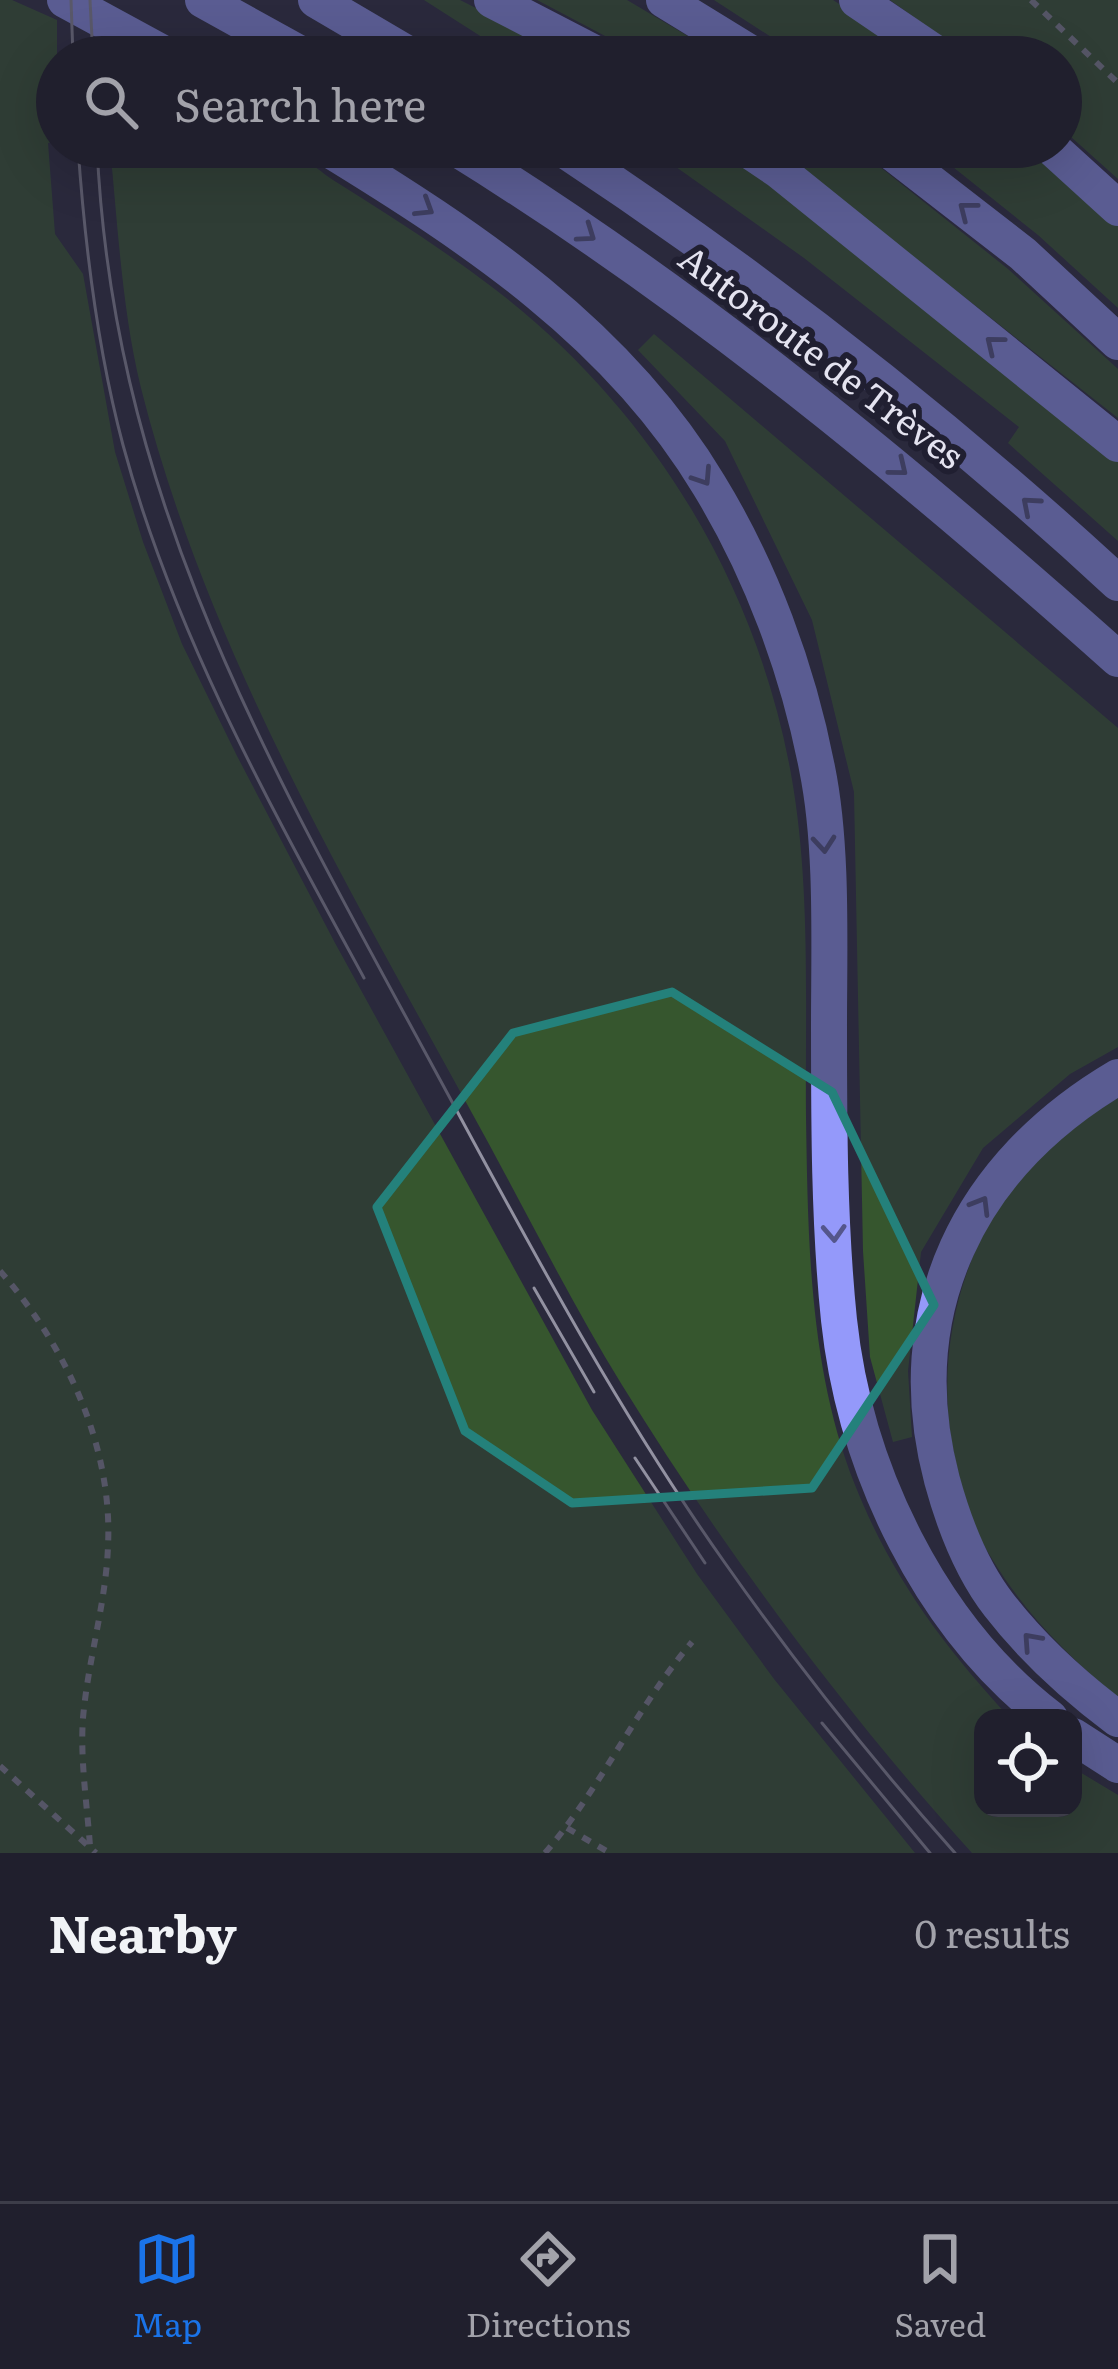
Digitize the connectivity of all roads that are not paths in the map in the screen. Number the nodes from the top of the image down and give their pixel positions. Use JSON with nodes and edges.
{"nodes":[{"id":1,"x":65,"y":0,"type":"edge"},
{"id":2,"x":203,"y":0,"type":"edge"},
{"id":3,"x":316,"y":0,"type":"edge"},
{"id":4,"x":491,"y":0,"type":"edge"},
{"id":5,"x":664,"y":0,"type":"edge"},
{"id":6,"x":856,"y":0,"type":"edge"},
{"id":7,"x":131,"y":36,"type":"edge"},
{"id":8,"x":268,"y":36,"type":"edge"},
{"id":9,"x":377,"y":36,"type":"edge"},
{"id":10,"x":561,"y":36,"type":"edge"},
{"id":11,"x":723,"y":36,"type":"edge"},
{"id":12,"x":910,"y":36,"type":"edge"},
{"id":13,"x":360,"y":168,"type":"edge"},
{"id":14,"x":488,"y":168,"type":"edge"},
{"id":15,"x":590,"y":168,"type":"edge"},
{"id":16,"x":771,"y":168,"type":"edge"},
{"id":17,"x":913,"y":168,"type":"edge"},
{"id":18,"x":1074,"y":168,"type":"edge"},
{"id":19,"x":1118,"y":208,"type":"edge"},
{"id":20,"x":1118,"y":342,"type":"edge"},
{"id":21,"x":1118,"y":444,"type":"edge"},
{"id":22,"x":1118,"y":583,"type":"edge"},
{"id":23,"x":1118,"y":658,"type":"edge"},
{"id":24,"x":1118,"y":1077,"type":"edge"},
{"id":25,"x":1040,"y":1709,"type":"edge"},
{"id":26,"x":1118,"y":1719,"type":"edge"},
{"id":27,"x":1082,"y":1742,"type":"edge"},
{"id":28,"x":1118,"y":1766,"type":"edge"}],
"edges":[{"from":1,"to":7,"type":"highway"},
{"from":2,"to":8,"type":"highway"},
{"from":3,"to":9,"type":"highway"},
{"from":4,"to":10,"type":"highway"},
{"from":5,"to":11,"type":"highway"},
{"from":6,"to":12,"type":"highway"},
{"from":13,"to":25,"type":"highway","one_way":true},
{"from":14,"to":23,"type":"highway","name":"Autoroute de Trèves","one_way":true},
{"from":22,"to":15,"type":"highway","name":"Autoroute de Trèves","one_way":true},
{"from":21,"to":16,"type":"highway","one_way":true},
{"from":20,"to":17,"type":"highway","one_way":true},
{"from":18,"to":19,"type":"highway"},
{"from":26,"to":24,"type":"highway","one_way":true},
{"from":27,"to":28,"type":"highway"}]}
